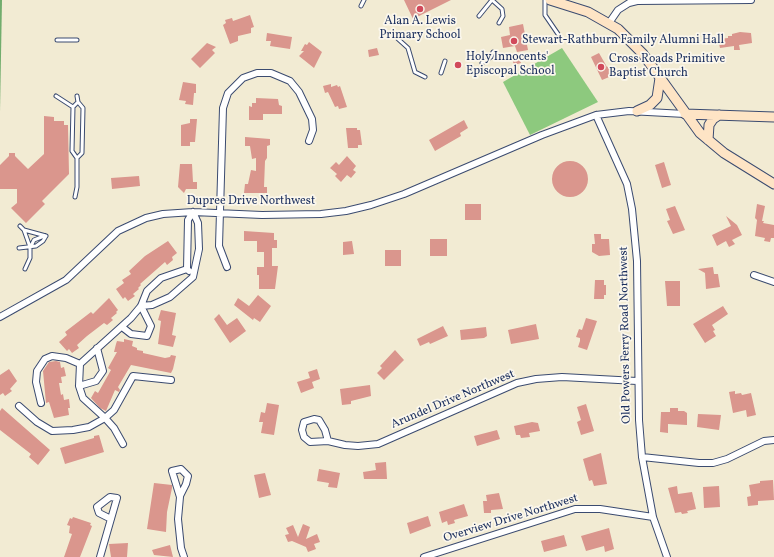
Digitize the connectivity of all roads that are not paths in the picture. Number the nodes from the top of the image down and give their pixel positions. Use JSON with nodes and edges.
{"nodes":[{"id":1,"x":364,"y":0,"type":"edge"},
{"id":2,"x":492,"y":0,"type":"edge"},
{"id":3,"x":545,"y":0,"type":"edge"},
{"id":4,"x":550,"y":0,"type":"edge"},
{"id":5,"x":658,"y":0,"type":"edge"},
{"id":6,"x":751,"y":0,"type":"edge"},
{"id":7,"x":361,"y":6,"type":"dead end"},
{"id":8,"x":479,"y":16,"type":"dead end"},
{"id":9,"x":499,"y":22,"type":"dead end"},
{"id":10,"x":609,"y":23,"type":"junction"},
{"id":11,"x":558,"y":34,"type":"dead end"},
{"id":12,"x":398,"y":39,"type":"dead end"},
{"id":13,"x":57,"y":40,"type":"dead end"},
{"id":14,"x":77,"y":40,"type":"dead end"},
{"id":15,"x":493,"y":52,"type":"dead end"},
{"id":16,"x":445,"y":61,"type":"dead end"},
{"id":17,"x":482,"y":63,"type":"dead end"},
{"id":18,"x":441,"y":73,"type":"dead end"},
{"id":19,"x":425,"y":77,"type":"dead end"},
{"id":20,"x":660,"y":78,"type":"junction"},
{"id":21,"x":56,"y":96,"type":"dead end"},
{"id":22,"x":77,"y":96,"type":"dead end"},
{"id":23,"x":78,"y":102,"type":"junction"},
{"id":24,"x":73,"y":107,"type":"junction"},
{"id":25,"x":637,"y":111,"type":"junction"},
{"id":26,"x":685,"y":114,"type":"junction"},
{"id":27,"x":719,"y":115,"type":"junction"},
{"id":28,"x":596,"y":116,"type":"junction"},
{"id":29,"x":774,"y":117,"type":"edge"},
{"id":30,"x":708,"y":140,"type":"junction"},
{"id":31,"x":309,"y":141,"type":"dead end"},
{"id":32,"x":77,"y":158,"type":"junction"},
{"id":33,"x":774,"y":184,"type":"edge"},
{"id":34,"x":75,"y":197,"type":"dead end"},
{"id":35,"x":192,"y":212,"type":"junction"},
{"id":36,"x":220,"y":213,"type":"junction"},
{"id":37,"x":20,"y":226,"type":"dead end"},
{"id":38,"x":24,"y":230,"type":"junction"},
{"id":39,"x":46,"y":236,"type":"junction"},
{"id":40,"x":30,"y":247,"type":"junction"},
{"id":41,"x":19,"y":248,"type":"dead end"},
{"id":42,"x":227,"y":267,"type":"dead end"},
{"id":43,"x":25,"y":268,"type":"dead end"},
{"id":44,"x":187,"y":269,"type":"junction"},
{"id":45,"x":754,"y":275,"type":"dead end"},
{"id":46,"x":193,"y":277,"type":"junction"},
{"id":47,"x":774,"y":282,"type":"edge"},
{"id":48,"x":141,"y":306,"type":"junction"},
{"id":49,"x":0,"y":317,"type":"edge"},
{"id":50,"x":122,"y":327,"type":"junction"},
{"id":51,"x":97,"y":348,"type":"junction"},
{"id":52,"x":80,"y":364,"type":"junction"},
{"id":53,"x":171,"y":380,"type":"dead end"},
{"id":54,"x":637,"y":381,"type":"junction"},
{"id":55,"x":79,"y":386,"type":"junction"},
{"id":56,"x":41,"y":403,"type":"dead end"},
{"id":57,"x":19,"y":406,"type":"dead end"},
{"id":58,"x":105,"y":418,"type":"junction"},
{"id":59,"x":774,"y":440,"type":"edge"},
{"id":60,"x":328,"y":441,"type":"junction"},
{"id":61,"x":123,"y":444,"type":"dead end"},
{"id":62,"x":642,"y":457,"type":"junction"},
{"id":63,"x":180,"y":496,"type":"dead end"},
{"id":64,"x":652,"y":517,"type":"junction"},
{"id":65,"x":111,"y":519,"type":"junction"},
{"id":66,"x":100,"y":557,"type":"edge"},
{"id":67,"x":184,"y":557,"type":"edge"},
{"id":68,"x":424,"y":557,"type":"edge"},
{"id":69,"x":667,"y":557,"type":"edge"}],
"edges":[{"from":1,"to":7,"type":"lane"},
{"from":2,"to":8,"type":"lane"},
{"from":2,"to":9,"type":"lane"},
{"from":3,"to":11,"type":"lane"},
{"from":4,"to":10,"type":"street"},
{"from":5,"to":6,"type":"street"},
{"from":5,"to":10,"type":"street"},
{"from":10,"to":20,"type":"street"},
{"from":12,"to":19,"type":"lane"},
{"from":13,"to":14,"type":"lane"},
{"from":15,"to":17,"type":"lane"},
{"from":16,"to":18,"type":"lane"},
{"from":20,"to":25,"type":"street"},
{"from":20,"to":26,"type":"street"},
{"from":21,"to":24,"type":"lane"},
{"from":22,"to":23,"type":"lane"},
{"from":23,"to":24,"type":"lane"},
{"from":23,"to":32,"type":"lane"},
{"from":24,"to":32,"type":"lane"},
{"from":25,"to":26,"type":"street","name":"Dupree Drive Northwest"},
{"from":25,"to":28,"type":"street","name":"Dupree Drive Northwest"},
{"from":26,"to":27,"type":"street"},
{"from":26,"to":30,"type":"street"},
{"from":27,"to":29,"type":"street"},
{"from":27,"to":30,"type":"street"},
{"from":28,"to":36,"type":"street","name":"Dupree Drive Northwest"},
{"from":28,"to":54,"type":"street","name":"Old Powers Ferry Road Northwest"},
{"from":30,"to":33,"type":"street"},
{"from":31,"to":36,"type":"street"},
{"from":32,"to":34,"type":"lane"},
{"from":35,"to":36,"type":"street","name":"Dupree Drive Northwest"},
{"from":35,"to":44,"type":"street"},
{"from":35,"to":46,"type":"street"},
{"from":35,"to":49,"type":"street","name":"Dupree Drive Northwest"},
{"from":36,"to":42,"type":"street"},
{"from":37,"to":38,"type":"lane"},
{"from":38,"to":39,"type":"lane"},
{"from":38,"to":40,"type":"lane"},
{"from":39,"to":40,"type":"lane"},
{"from":39,"to":40,"type":"lane"},
{"from":40,"to":41,"type":"lane"},
{"from":40,"to":43,"type":"lane"},
{"from":44,"to":46,"type":"street"},
{"from":44,"to":48,"type":"street"},
{"from":45,"to":47,"type":"street"},
{"from":46,"to":48,"type":"street"},
{"from":48,"to":50,"type":"street"},
{"from":48,"to":50,"type":"street"},
{"from":50,"to":51,"type":"street"},
{"from":51,"to":52,"type":"street"},
{"from":51,"to":55,"type":"street"},
{"from":52,"to":55,"type":"street"},
{"from":52,"to":56,"type":"street"},
{"from":53,"to":58,"type":"street"},
{"from":54,"to":60,"type":"street","name":"Arundel Drive Northwest"},
{"from":54,"to":62,"type":"street","name":"Old Powers Ferry Road Northwest"},
{"from":55,"to":58,"type":"street"},
{"from":57,"to":58,"type":"street"},
{"from":58,"to":61,"type":"street"},
{"from":59,"to":62,"type":"street"},
{"from":60,"to":60,"type":"street","name":"Arundel Drive Northwest"},
{"from":62,"to":64,"type":"street","name":"Old Powers Ferry Road Northwest"},
{"from":63,"to":67,"type":"street"},
{"from":64,"to":68,"type":"street","name":"Overview Drive Northwest"},
{"from":64,"to":69,"type":"street","name":"Old Powers Ferry Road Northwest"},
{"from":65,"to":65,"type":"street"},
{"from":65,"to":66,"type":"street"}]}
